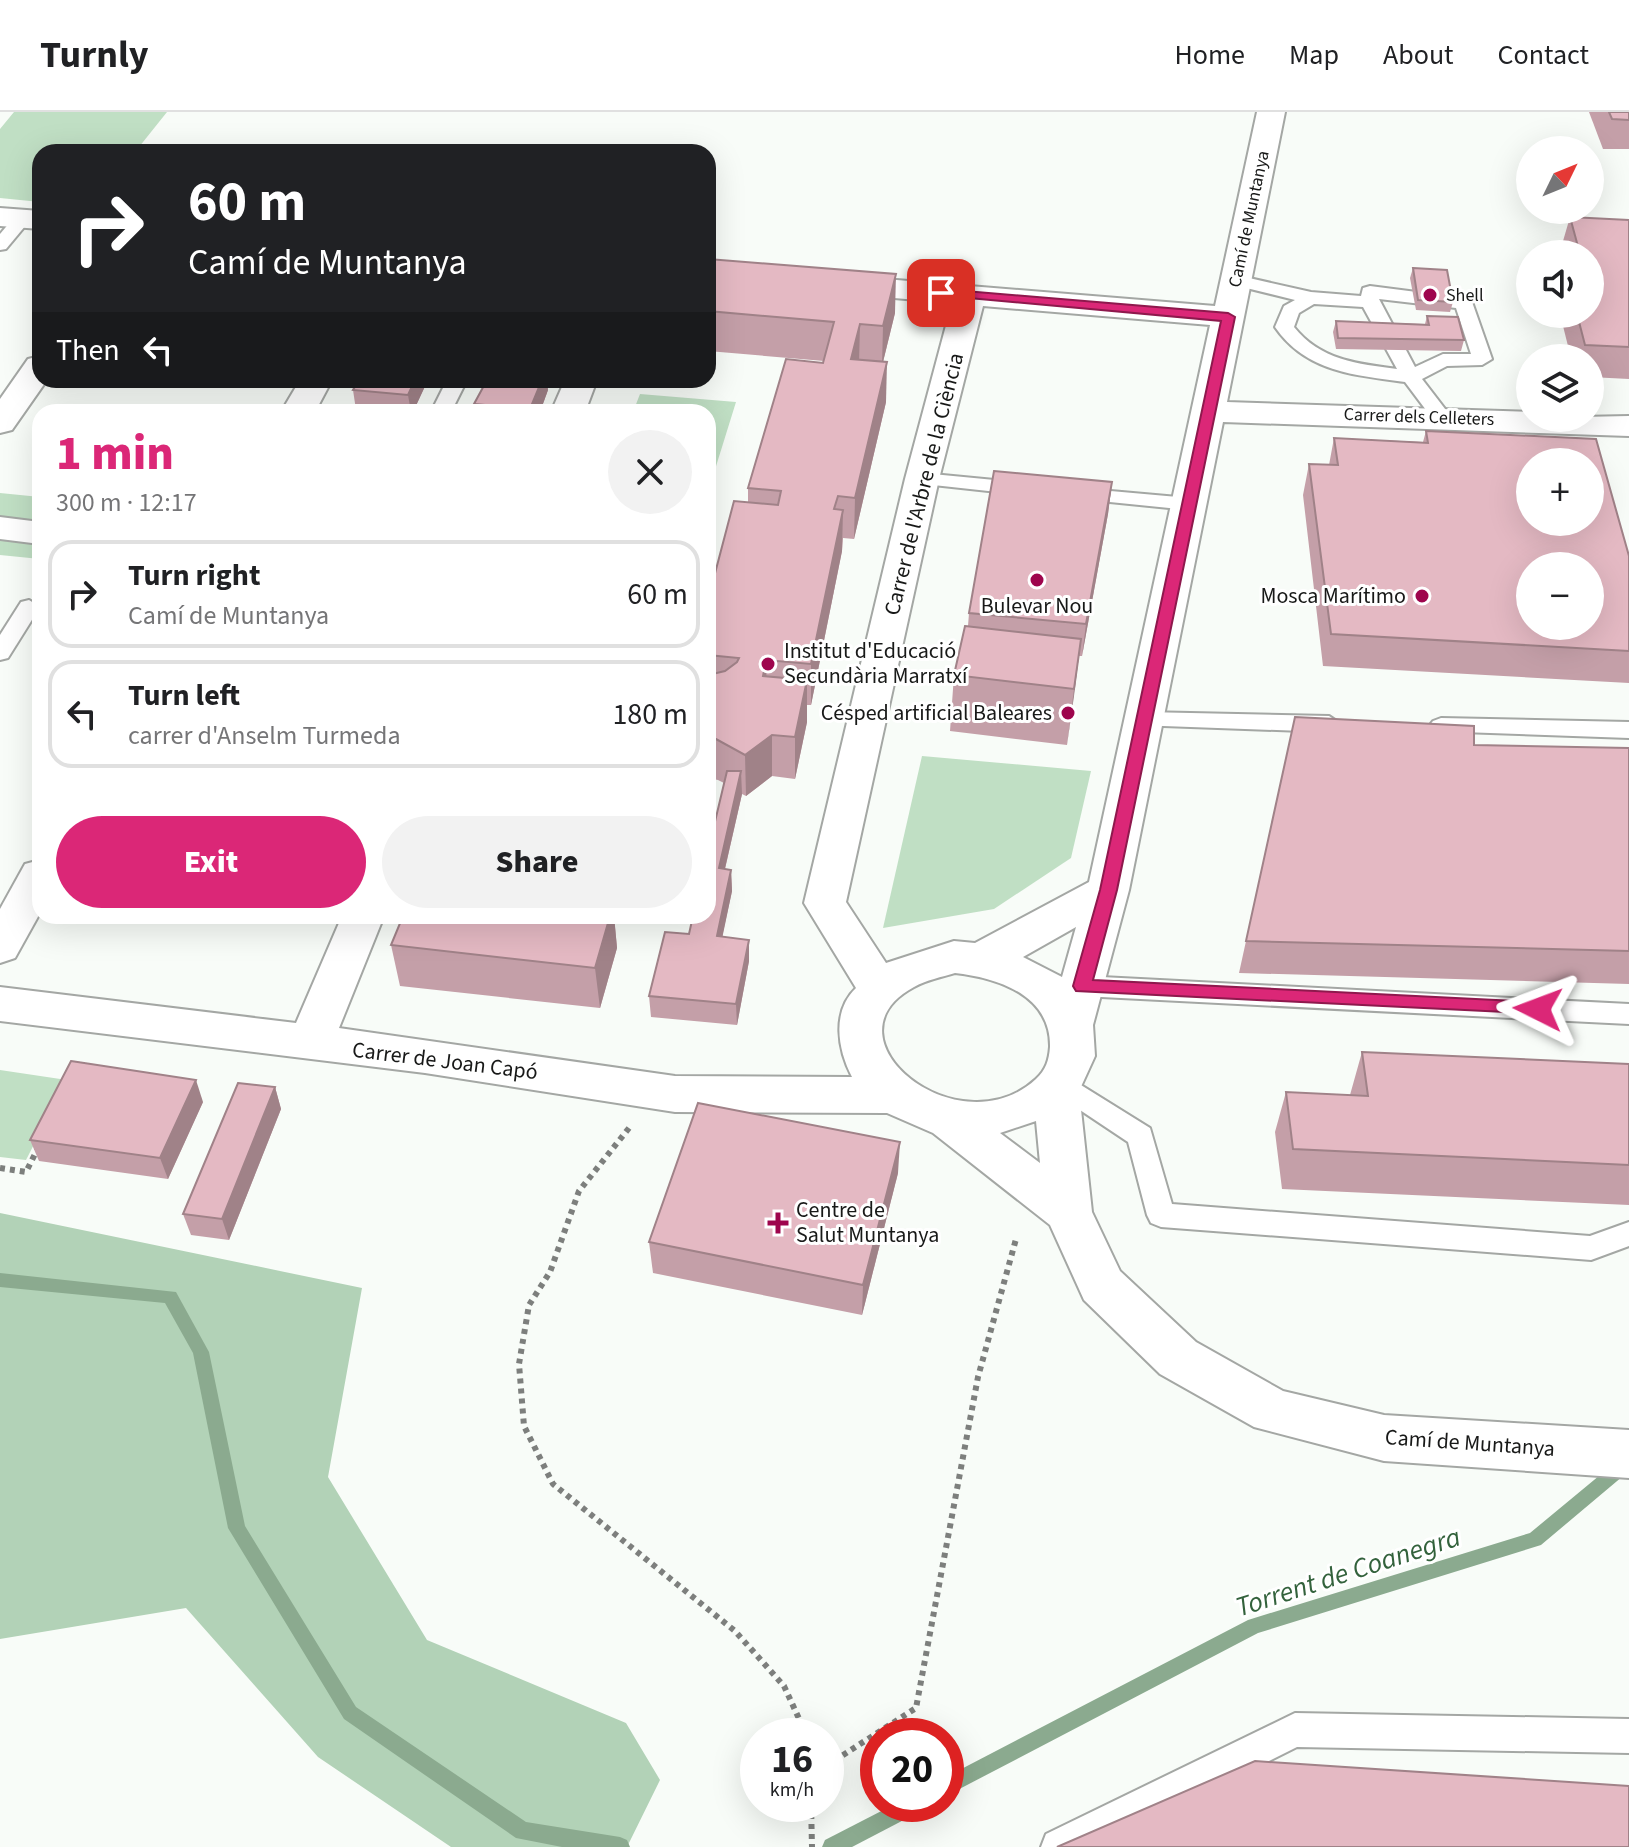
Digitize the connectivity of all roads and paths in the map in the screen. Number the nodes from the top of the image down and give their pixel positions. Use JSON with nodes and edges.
{"nodes":[{"id":1,"x":1271,"y":112,"type":"edge"},
{"id":2,"x":21,"y":219,"type":"edge"},
{"id":3,"x":0,"y":245,"type":"edge"},
{"id":4,"x":1236,"y":280,"type":"junction"},
{"id":5,"x":801,"y":281,"type":"edge"},
{"id":6,"x":970,"y":295,"type":"junction"},
{"id":7,"x":1311,"y":298,"type":"junction"},
{"id":8,"x":1370,"y":302,"type":"junction"},
{"id":9,"x":1228,"y":317,"type":"junction"},
{"id":10,"x":32,"y":377,"type":"edge"},
{"id":11,"x":1411,"y":377,"type":"junction"},
{"id":12,"x":1209,"y":411,"type":"junction"},
{"id":13,"x":1442,"y":418,"type":"junction"},
{"id":14,"x":0,"y":423,"type":"edge"},
{"id":15,"x":1629,"y":426,"type":"edge"},
{"id":16,"x":922,"y":479,"type":"junction"},
{"id":17,"x":1189,"y":504,"type":"junction"},
{"id":18,"x":0,"y":528,"type":"edge"},
{"id":19,"x":32,"y":532,"type":"edge"},
{"id":20,"x":29,"y":607,"type":"dead end"},
{"id":21,"x":0,"y":653,"type":"edge"},
{"id":22,"x":1144,"y":720,"type":"junction"},
{"id":23,"x":1348,"y":724,"type":"edge"},
{"id":24,"x":1410,"y":726,"type":"edge"},
{"id":25,"x":1629,"y":730,"type":"edge"},
{"id":26,"x":32,"y":889,"type":"edge"},
{"id":27,"x":1108,"y":890,"type":"junction"},
{"id":28,"x":360,"y":924,"type":"edge"},
{"id":29,"x":0,"y":947,"type":"edge"},
{"id":30,"x":983,"y":959,"type":"junction"},
{"id":31,"x":879,"y":988,"type":"junction"},
{"id":32,"x":0,"y":1004,"type":"edge"},
{"id":33,"x":1076,"y":1005,"type":"junction"},
{"id":34,"x":1629,"y":1014,"type":"edge"},
{"id":35,"x":310,"y":1044,"type":"junction"},
{"id":36,"x":1058,"y":1086,"type":"junction"},
{"id":37,"x":645,"y":1089,"type":"junction"},
{"id":38,"x":892,"y":1095,"type":"junction"},
{"id":39,"x":948,"y":1119,"type":"junction"},
{"id":40,"x":41,"y":1144,"type":"edge"},
{"id":41,"x":0,"y":1168,"type":"edge"},
{"id":42,"x":1068,"y":1212,"type":"junction"},
{"id":43,"x":1629,"y":1234,"type":"edge"},
{"id":44,"x":1016,"y":1239,"type":"dead end"},
{"id":45,"x":1629,"y":1454,"type":"edge"},
{"id":46,"x":799,"y":1718,"type":"edge"},
{"id":47,"x":1629,"y":1736,"type":"edge"},
{"id":48,"x":844,"y":1754,"type":"edge"},
{"id":49,"x":811,"y":1822,"type":"edge"},
{"id":50,"x":812,"y":1847,"type":"edge"},
{"id":51,"x":1059,"y":1847,"type":"edge"}],
"edges":[{"from":1,"to":4,"type":"street","name":"Camí de Muntanya"},
{"from":2,"to":3,"type":"lane"},
{"from":4,"to":7,"type":"lane"},
{"from":4,"to":9,"type":"street","name":"Camí de Muntanya"},
{"from":5,"to":6,"type":"street"},
{"from":6,"to":9,"type":"street"},
{"from":6,"to":16,"type":"street","name":"Carrer de l'Arbre de la Ciència"},
{"from":7,"to":8,"type":"lane"},
{"from":7,"to":11,"type":"lane"},
{"from":8,"to":11,"type":"lane"},
{"from":8,"to":11,"type":"lane"},
{"from":9,"to":12,"type":"street","name":"Camí de Muntanya"},
{"from":10,"to":14,"type":"street"},
{"from":11,"to":13,"type":"lane"},
{"from":12,"to":13,"type":"street","name":"Carrer dels Celleters"},
{"from":12,"to":17,"type":"street","name":"Camí de Muntanya"},
{"from":13,"to":15,"type":"street","name":"Carrer dels Celleters"},
{"from":16,"to":17,"type":"lane"},
{"from":16,"to":31,"type":"street","name":"Carrer de l'Arbre de la Ciència"},
{"from":17,"to":22,"type":"street","name":"Camí de Muntanya"},
{"from":18,"to":19,"type":"street"},
{"from":20,"to":21,"type":"lane"},
{"from":22,"to":23,"type":"lane"},
{"from":22,"to":27,"type":"street","name":"Camí de Muntanya"},
{"from":24,"to":25,"type":"lane"},
{"from":26,"to":29,"type":"street"},
{"from":27,"to":30,"type":"street"},
{"from":27,"to":33,"type":"street","name":"Camí de Muntanya"},
{"from":28,"to":35,"type":"street"},
{"from":30,"to":31,"type":"street"},
{"from":30,"to":33,"type":"street"},
{"from":31,"to":38,"type":"street"},
{"from":32,"to":35,"type":"street","name":"Carrer de Joan Capó"},
{"from":33,"to":34,"type":"lane"},
{"from":33,"to":36,"type":"street"},
{"from":35,"to":37,"type":"street","name":"Carrer de Joan Capó"},
{"from":36,"to":39,"type":"street"},
{"from":36,"to":42,"type":"street","name":"Camí de Muntanya"},
{"from":36,"to":43,"type":"lane"},
{"from":37,"to":38,"type":"street","name":"Carrer de Joan Capó"},
{"from":37,"to":46,"type":"path"},
{"from":38,"to":39,"type":"street"},
{"from":39,"to":42,"type":"street","name":"Camí de Muntanya"},
{"from":40,"to":41,"type":"path"},
{"from":42,"to":45,"type":"street","name":"Camí de Muntanya"},
{"from":44,"to":48,"type":"path"},
{"from":47,"to":51,"type":"lane"},
{"from":49,"to":50,"type":"path"}]}
